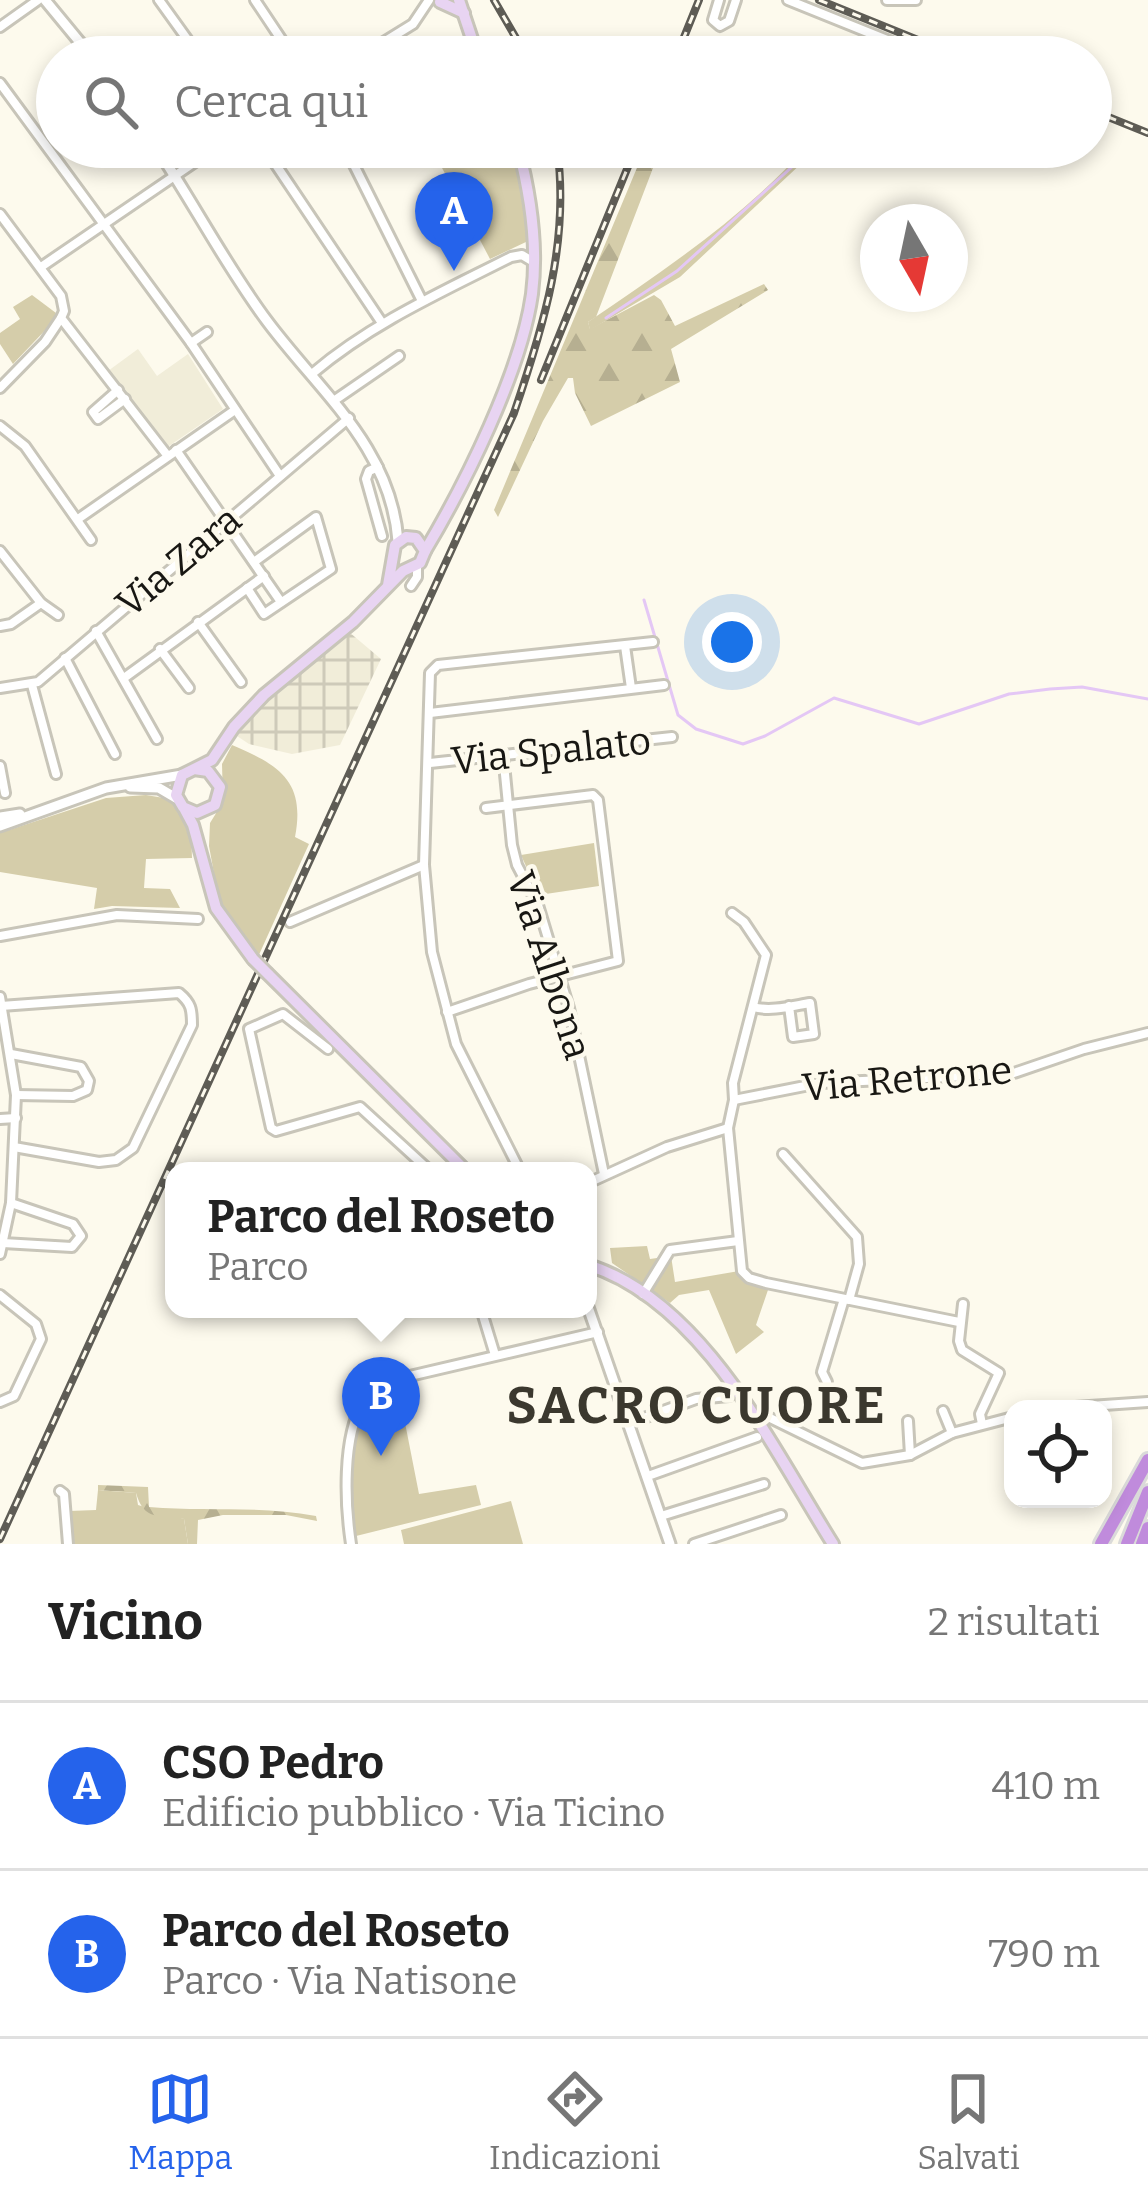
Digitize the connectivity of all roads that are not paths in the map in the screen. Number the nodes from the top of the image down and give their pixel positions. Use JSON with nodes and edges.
{"nodes":[{"id":1,"x":42,"y":0,"type":"edge"},
{"id":2,"x":159,"y":0,"type":"edge"},
{"id":3,"x":255,"y":0,"type":"edge"},
{"id":4,"x":459,"y":0,"type":"edge"},
{"id":5,"x":719,"y":0,"type":"edge"},
{"id":6,"x":736,"y":0,"type":"edge"},
{"id":7,"x":788,"y":0,"type":"edge"},
{"id":8,"x":887,"y":0,"type":"edge"},
{"id":9,"x":916,"y":0,"type":"edge"},
{"id":10,"x":436,"y":1,"type":"edge"},
{"id":11,"x":464,"y":13,"type":"junction"},
{"id":12,"x":0,"y":27,"type":"edge"},
{"id":13,"x":74,"y":36,"type":"edge"},
{"id":14,"x":185,"y":36,"type":"edge"},
{"id":15,"x":279,"y":36,"type":"edge"},
{"id":16,"x":394,"y":36,"type":"edge"},
{"id":17,"x":470,"y":36,"type":"edge"},
{"id":18,"x":878,"y":36,"type":"edge"},
{"id":19,"x":0,"y":83,"type":"edge"},
{"id":20,"x":36,"y":131,"type":"edge"},
{"id":21,"x":63,"y":168,"type":"edge"},
{"id":22,"x":170,"y":168,"type":"edge"},
{"id":23,"x":187,"y":168,"type":"edge"},
{"id":24,"x":278,"y":168,"type":"edge"},
{"id":25,"x":356,"y":168,"type":"edge"},
{"id":26,"x":522,"y":168,"type":"edge"},
{"id":27,"x":175,"y":176,"type":"junction"},
{"id":28,"x":0,"y":214,"type":"edge"},
{"id":29,"x":104,"y":223,"type":"junction"},
{"id":30,"x":532,"y":261,"type":"junction"},
{"id":31,"x":40,"y":268,"type":"junction"},
{"id":32,"x":422,"y":301,"type":"junction"},
{"id":33,"x":61,"y":317,"type":"junction"},
{"id":34,"x":382,"y":323,"type":"junction"},
{"id":35,"x":207,"y":332,"type":"dead end"},
{"id":36,"x":191,"y":343,"type":"junction"},
{"id":37,"x":399,"y":356,"type":"dead end"},
{"id":38,"x":313,"y":374,"type":"junction"},
{"id":39,"x":0,"y":388,"type":"edge"},
{"id":40,"x":118,"y":389,"type":"junction"},
{"id":41,"x":125,"y":399,"type":"junction"},
{"id":42,"x":334,"y":400,"type":"junction"},
{"id":43,"x":235,"y":410,"type":"junction"},
{"id":44,"x":349,"y":418,"type":"junction"},
{"id":45,"x":0,"y":426,"type":"edge"},
{"id":46,"x":171,"y":453,"type":"junction"},
{"id":47,"x":378,"y":466,"type":"junction"},
{"id":48,"x":280,"y":476,"type":"junction"},
{"id":49,"x":78,"y":519,"type":"junction"},
{"id":50,"x":226,"y":520,"type":"junction"},
{"id":51,"x":439,"y":525,"type":"junction"},
{"id":52,"x":382,"y":536,"type":"dead end"},
{"id":53,"x":408,"y":538,"type":"junction"},
{"id":54,"x":91,"y":540,"type":"dead end"},
{"id":55,"x":0,"y":551,"type":"edge"},
{"id":56,"x":424,"y":551,"type":"junction"},
{"id":57,"x":396,"y":559,"type":"junction"},
{"id":58,"x":254,"y":562,"type":"junction"},
{"id":59,"x":412,"y":566,"type":"junction"},
{"id":60,"x":264,"y":576,"type":"junction"},
{"id":61,"x":388,"y":585,"type":"junction"},
{"id":62,"x":412,"y":586,"type":"dead end"},
{"id":63,"x":247,"y":588,"type":"junction"},
{"id":64,"x":281,"y":602,"type":"junction"},
{"id":65,"x":41,"y":603,"type":"junction"},
{"id":66,"x":58,"y":615,"type":"dead end"},
{"id":67,"x":198,"y":622,"type":"junction"},
{"id":68,"x":0,"y":626,"type":"edge"},
{"id":69,"x":96,"y":631,"type":"junction"},
{"id":70,"x":653,"y":642,"type":"dead end"},
{"id":71,"x":625,"y":646,"type":"junction"},
{"id":72,"x":160,"y":649,"type":"junction"},
{"id":73,"x":65,"y":658,"type":"junction"},
{"id":74,"x":124,"y":678,"type":"junction"},
{"id":75,"x":241,"y":682,"type":"dead end"},
{"id":76,"x":32,"y":685,"type":"junction"},
{"id":77,"x":664,"y":685,"type":"dead end"},
{"id":78,"x":0,"y":688,"type":"edge"},
{"id":79,"x":189,"y":688,"type":"dead end"},
{"id":80,"x":631,"y":688,"type":"junction"},
{"id":81,"x":430,"y":713,"type":"junction"},
{"id":82,"x":672,"y":737,"type":"dead end"},
{"id":83,"x":157,"y":739,"type":"dead end"},
{"id":84,"x":224,"y":744,"type":"junction"},
{"id":85,"x":115,"y":754,"type":"dead end"},
{"id":86,"x":503,"y":754,"type":"junction"},
{"id":87,"x":430,"y":763,"type":"junction"},
{"id":88,"x":0,"y":766,"type":"edge"},
{"id":89,"x":188,"y":772,"type":"junction"},
{"id":90,"x":56,"y":774,"type":"dead end"},
{"id":91,"x":218,"y":781,"type":"junction"},
{"id":92,"x":106,"y":788,"type":"junction"},
{"id":93,"x":5,"y":793,"type":"dead end"},
{"id":94,"x":181,"y":804,"type":"junction"},
{"id":95,"x":509,"y":806,"type":"junction"},
{"id":96,"x":486,"y":808,"type":"dead end"},
{"id":97,"x":211,"y":809,"type":"junction"},
{"id":98,"x":0,"y":822,"type":"edge"},
{"id":99,"x":201,"y":854,"type":"junction"},
{"id":100,"x":424,"y":865,"type":"junction"},
{"id":101,"x":732,"y":914,"type":"dead end"},
{"id":102,"x":198,"y":919,"type":"dead end"},
{"id":103,"x":290,"y":922,"type":"dead end"},
{"id":104,"x":0,"y":936,"type":"edge"},
{"id":105,"x":560,"y":976,"type":"junction"},
{"id":106,"x":0,"y":998,"type":"edge"},
{"id":107,"x":2,"y":1006,"type":"edge"},
{"id":108,"x":789,"y":1006,"type":"junction"},
{"id":109,"x":753,"y":1007,"type":"junction"},
{"id":110,"x":447,"y":1012,"type":"junction"},
{"id":111,"x":1148,"y":1033,"type":"edge"},
{"id":112,"x":328,"y":1049,"type":"dead end"},
{"id":113,"x":11,"y":1054,"type":"junction"},
{"id":114,"x":16,"y":1095,"type":"junction"},
{"id":115,"x":734,"y":1100,"type":"junction"},
{"id":116,"x":16,"y":1118,"type":"junction"},
{"id":117,"x":0,"y":1120,"type":"edge"},
{"id":118,"x":728,"y":1128,"type":"junction"},
{"id":119,"x":14,"y":1147,"type":"junction"},
{"id":120,"x":783,"y":1154,"type":"dead end"},
{"id":121,"x":420,"y":1162,"type":"edge"},
{"id":122,"x":457,"y":1162,"type":"edge"},
{"id":123,"x":515,"y":1162,"type":"edge"},
{"id":124,"x":604,"y":1174,"type":"junction"},
{"id":125,"x":597,"y":1178,"type":"edge"},
{"id":126,"x":0,"y":1183,"type":"edge"},
{"id":127,"x":12,"y":1187,"type":"junction"},
{"id":128,"x":11,"y":1203,"type":"junction"},
{"id":129,"x":738,"y":1241,"type":"junction"},
{"id":130,"x":3,"y":1243,"type":"edge"},
{"id":131,"x":0,"y":1254,"type":"edge"},
{"id":132,"x":597,"y":1268,"type":"edge"},
{"id":133,"x":643,"y":1294,"type":"junction"},
{"id":134,"x":0,"y":1295,"type":"edge"},
{"id":135,"x":847,"y":1299,"type":"junction"},
{"id":136,"x":964,"y":1304,"type":"dead end"},
{"id":137,"x":485,"y":1318,"type":"edge"},
{"id":138,"x":592,"y":1318,"type":"edge"},
{"id":139,"x":959,"y":1322,"type":"junction"},
{"id":140,"x":598,"y":1332,"type":"junction"},
{"id":141,"x":495,"y":1355,"type":"junction"},
{"id":142,"x":826,"y":1382,"type":"dead end"},
{"id":143,"x":729,"y":1396,"type":"dead end"},
{"id":144,"x":0,"y":1402,"type":"edge"},
{"id":145,"x":1148,"y":1402,"type":"edge"},
{"id":146,"x":1112,"y":1404,"type":"edge"},
{"id":147,"x":943,"y":1411,"type":"dead end"},
{"id":148,"x":753,"y":1418,"type":"junction"},
{"id":149,"x":1004,"y":1419,"type":"edge"},
{"id":150,"x":908,"y":1421,"type":"dead end"},
{"id":151,"x":630,"y":1424,"type":"junction"},
{"id":152,"x":982,"y":1424,"type":"junction"},
{"id":153,"x":952,"y":1433,"type":"junction"},
{"id":154,"x":757,"y":1437,"type":"dead end"},
{"id":155,"x":910,"y":1455,"type":"junction"},
{"id":156,"x":1148,"y":1460,"type":"edge"},
{"id":157,"x":648,"y":1476,"type":"junction"},
{"id":158,"x":764,"y":1484,"type":"dead end"},
{"id":159,"x":60,"y":1490,"type":"dead end"},
{"id":160,"x":1148,"y":1492,"type":"edge"},
{"id":161,"x":781,"y":1515,"type":"dead end"},
{"id":162,"x":661,"y":1516,"type":"junction"},
{"id":163,"x":1148,"y":1528,"type":"edge"},
{"id":164,"x":68,"y":1544,"type":"edge"},
{"id":165,"x":351,"y":1544,"type":"edge"},
{"id":166,"x":670,"y":1544,"type":"edge"},
{"id":167,"x":694,"y":1544,"type":"edge"},
{"id":168,"x":832,"y":1544,"type":"edge"},
{"id":169,"x":1101,"y":1544,"type":"edge"},
{"id":170,"x":1127,"y":1544,"type":"edge"},
{"id":171,"x":1142,"y":1544,"type":"edge"}],
"edges":[{"from":1,"to":12,"type":"street"},
{"from":1,"to":13,"type":"street"},
{"from":2,"to":14,"type":"street"},
{"from":3,"to":15,"type":"street"},
{"from":4,"to":11,"type":"main road"},
{"from":5,"to":6,"type":"street"},
{"from":7,"to":18,"type":"street"},
{"from":8,"to":9,"type":"street"},
{"from":10,"to":11,"type":"main road"},
{"from":10,"to":16,"type":"street"},
{"from":11,"to":17,"type":"main road"},
{"from":19,"to":20,"type":"street"},
{"from":21,"to":29,"type":"street"},
{"from":22,"to":27,"type":"street"},
{"from":23,"to":27,"type":"street"},
{"from":24,"to":34,"type":"street"},
{"from":25,"to":32,"type":"street"},
{"from":26,"to":30,"type":"main road"},
{"from":27,"to":29,"type":"street"},
{"from":27,"to":38,"type":"street"},
{"from":28,"to":31,"type":"street"},
{"from":29,"to":31,"type":"street"},
{"from":29,"to":36,"type":"street"},
{"from":30,"to":32,"type":"street"},
{"from":30,"to":51,"type":"main road"},
{"from":31,"to":33,"type":"street"},
{"from":32,"to":34,"type":"street"},
{"from":33,"to":39,"type":"street"},
{"from":33,"to":40,"type":"street"},
{"from":34,"to":38,"type":"street"},
{"from":35,"to":36,"type":"street"},
{"from":36,"to":43,"type":"street"},
{"from":37,"to":42,"type":"street"},
{"from":38,"to":42,"type":"street"},
{"from":40,"to":41,"type":"street"},
{"from":40,"to":41,"type":"street"},
{"from":41,"to":46,"type":"street"},
{"from":42,"to":44,"type":"street"},
{"from":43,"to":46,"type":"street"},
{"from":43,"to":48,"type":"street"},
{"from":44,"to":47,"type":"street"},
{"from":44,"to":48,"type":"street","name":"Via Zara"},
{"from":45,"to":49,"type":"street"},
{"from":46,"to":49,"type":"street"},
{"from":46,"to":50,"type":"street"},
{"from":47,"to":52,"type":"street"},
{"from":47,"to":53,"type":"street"},
{"from":48,"to":50,"type":"street","name":"Via Zara"},
{"from":49,"to":54,"type":"street"},
{"from":50,"to":58,"type":"street"},
{"from":50,"to":69,"type":"street","name":"Via Zara"},
{"from":51,"to":53,"type":"main road"},
{"from":51,"to":56,"type":"main road"},
{"from":53,"to":56,"type":"main road"},
{"from":53,"to":57,"type":"main road"},
{"from":55,"to":65,"type":"street"},
{"from":56,"to":59,"type":"main road"},
{"from":57,"to":59,"type":"main road"},
{"from":57,"to":61,"type":"main road"},
{"from":58,"to":60,"type":"street"},
{"from":58,"to":64,"type":"street"},
{"from":59,"to":61,"type":"main road"},
{"from":59,"to":62,"type":"street"},
{"from":60,"to":63,"type":"street"},
{"from":60,"to":64,"type":"street"},
{"from":61,"to":84,"type":"main road"},
{"from":63,"to":64,"type":"street"},
{"from":63,"to":67,"type":"street"},
{"from":65,"to":66,"type":"street"},
{"from":65,"to":68,"type":"street"},
{"from":67,"to":72,"type":"street"},
{"from":67,"to":75,"type":"street"},
{"from":69,"to":73,"type":"street","name":"Via Zara"},
{"from":69,"to":74,"type":"street"},
{"from":70,"to":71,"type":"street"},
{"from":71,"to":80,"type":"street"},
{"from":71,"to":81,"type":"street"},
{"from":72,"to":74,"type":"street"},
{"from":72,"to":79,"type":"street"},
{"from":73,"to":76,"type":"street","name":"Via Zara"},
{"from":73,"to":85,"type":"street"},
{"from":74,"to":83,"type":"street"},
{"from":76,"to":78,"type":"street"},
{"from":76,"to":90,"type":"street"},
{"from":77,"to":80,"type":"street"},
{"from":80,"to":81,"type":"street"},
{"from":81,"to":87,"type":"street"},
{"from":82,"to":86,"type":"street","name":"Via Spalato"},
{"from":84,"to":89,"type":"main road"},
{"from":84,"to":91,"type":"main road"},
{"from":86,"to":87,"type":"street","name":"Via Spalato"},
{"from":86,"to":95,"type":"street","name":"Via Albona"},
{"from":87,"to":100,"type":"street"},
{"from":88,"to":93,"type":"street"},
{"from":89,"to":91,"type":"main road"},
{"from":89,"to":92,"type":"street"},
{"from":89,"to":94,"type":"main road"},
{"from":91,"to":97,"type":"main road"},
{"from":92,"to":94,"type":"street"},
{"from":92,"to":98,"type":"street"},
{"from":94,"to":97,"type":"main road"},
{"from":94,"to":99,"type":"main road"},
{"from":95,"to":96,"type":"street"},
{"from":95,"to":105,"type":"street","name":"Via Albona"},
{"from":95,"to":105,"type":"street"},
{"from":97,"to":99,"type":"main road"},
{"from":99,"to":122,"type":"main road","bridge":true},
{"from":100,"to":103,"type":"street"},
{"from":100,"to":110,"type":"street"},
{"from":101,"to":109,"type":"street"},
{"from":102,"to":104,"type":"street"},
{"from":105,"to":110,"type":"street"},
{"from":105,"to":124,"type":"street","name":"Via Albona"},
{"from":106,"to":107,"type":"street"},
{"from":107,"to":113,"type":"street"},
{"from":107,"to":119,"type":"street"},
{"from":108,"to":108,"type":"street"},
{"from":108,"to":109,"type":"street"},
{"from":109,"to":115,"type":"street"},
{"from":110,"to":123,"type":"street"},
{"from":111,"to":115,"type":"street","name":"Via Retrone"},
{"from":112,"to":121,"type":"street"},
{"from":113,"to":114,"type":"street"},
{"from":113,"to":114,"type":"street"},
{"from":114,"to":116,"type":"street"},
{"from":115,"to":118,"type":"street"},
{"from":116,"to":117,"type":"street"},
{"from":116,"to":119,"type":"street"},
{"from":118,"to":124,"type":"street"},
{"from":118,"to":129,"type":"street"},
{"from":119,"to":127,"type":"street"},
{"from":120,"to":135,"type":"street"},
{"from":124,"to":125,"type":"street"},
{"from":126,"to":127,"type":"street"},
{"from":127,"to":128,"type":"street"},
{"from":128,"to":130,"type":"street"},
{"from":128,"to":130,"type":"street"},
{"from":129,"to":133,"type":"street"},
{"from":129,"to":135,"type":"street"},
{"from":130,"to":131,"type":"street"},
{"from":132,"to":133,"type":"main road"},
{"from":133,"to":148,"type":"main road"},
{"from":134,"to":144,"type":"street"},
{"from":135,"to":139,"type":"street"},
{"from":135,"to":142,"type":"street"},
{"from":136,"to":139,"type":"street"},
{"from":137,"to":141,"type":"street"},
{"from":138,"to":140,"type":"street"},
{"from":139,"to":152,"type":"street"},
{"from":140,"to":141,"type":"street"},
{"from":140,"to":151,"type":"street"},
{"from":141,"to":165,"type":"street"},
{"from":143,"to":151,"type":"street"},
{"from":145,"to":146,"type":"street"},
{"from":147,"to":153,"type":"street"},
{"from":148,"to":155,"type":"street"},
{"from":148,"to":168,"type":"main road"},
{"from":149,"to":152,"type":"street"},
{"from":150,"to":155,"type":"street"},
{"from":151,"to":157,"type":"street"},
{"from":152,"to":153,"type":"street"},
{"from":153,"to":155,"type":"street"},
{"from":154,"to":157,"type":"street"},
{"from":156,"to":169,"type":"highway"},
{"from":157,"to":162,"type":"street"},
{"from":158,"to":162,"type":"street"},
{"from":159,"to":164,"type":"street"},
{"from":160,"to":170,"type":"highway"},
{"from":161,"to":167,"type":"street"},
{"from":162,"to":166,"type":"street"},
{"from":163,"to":171,"type":"highway"}]}
